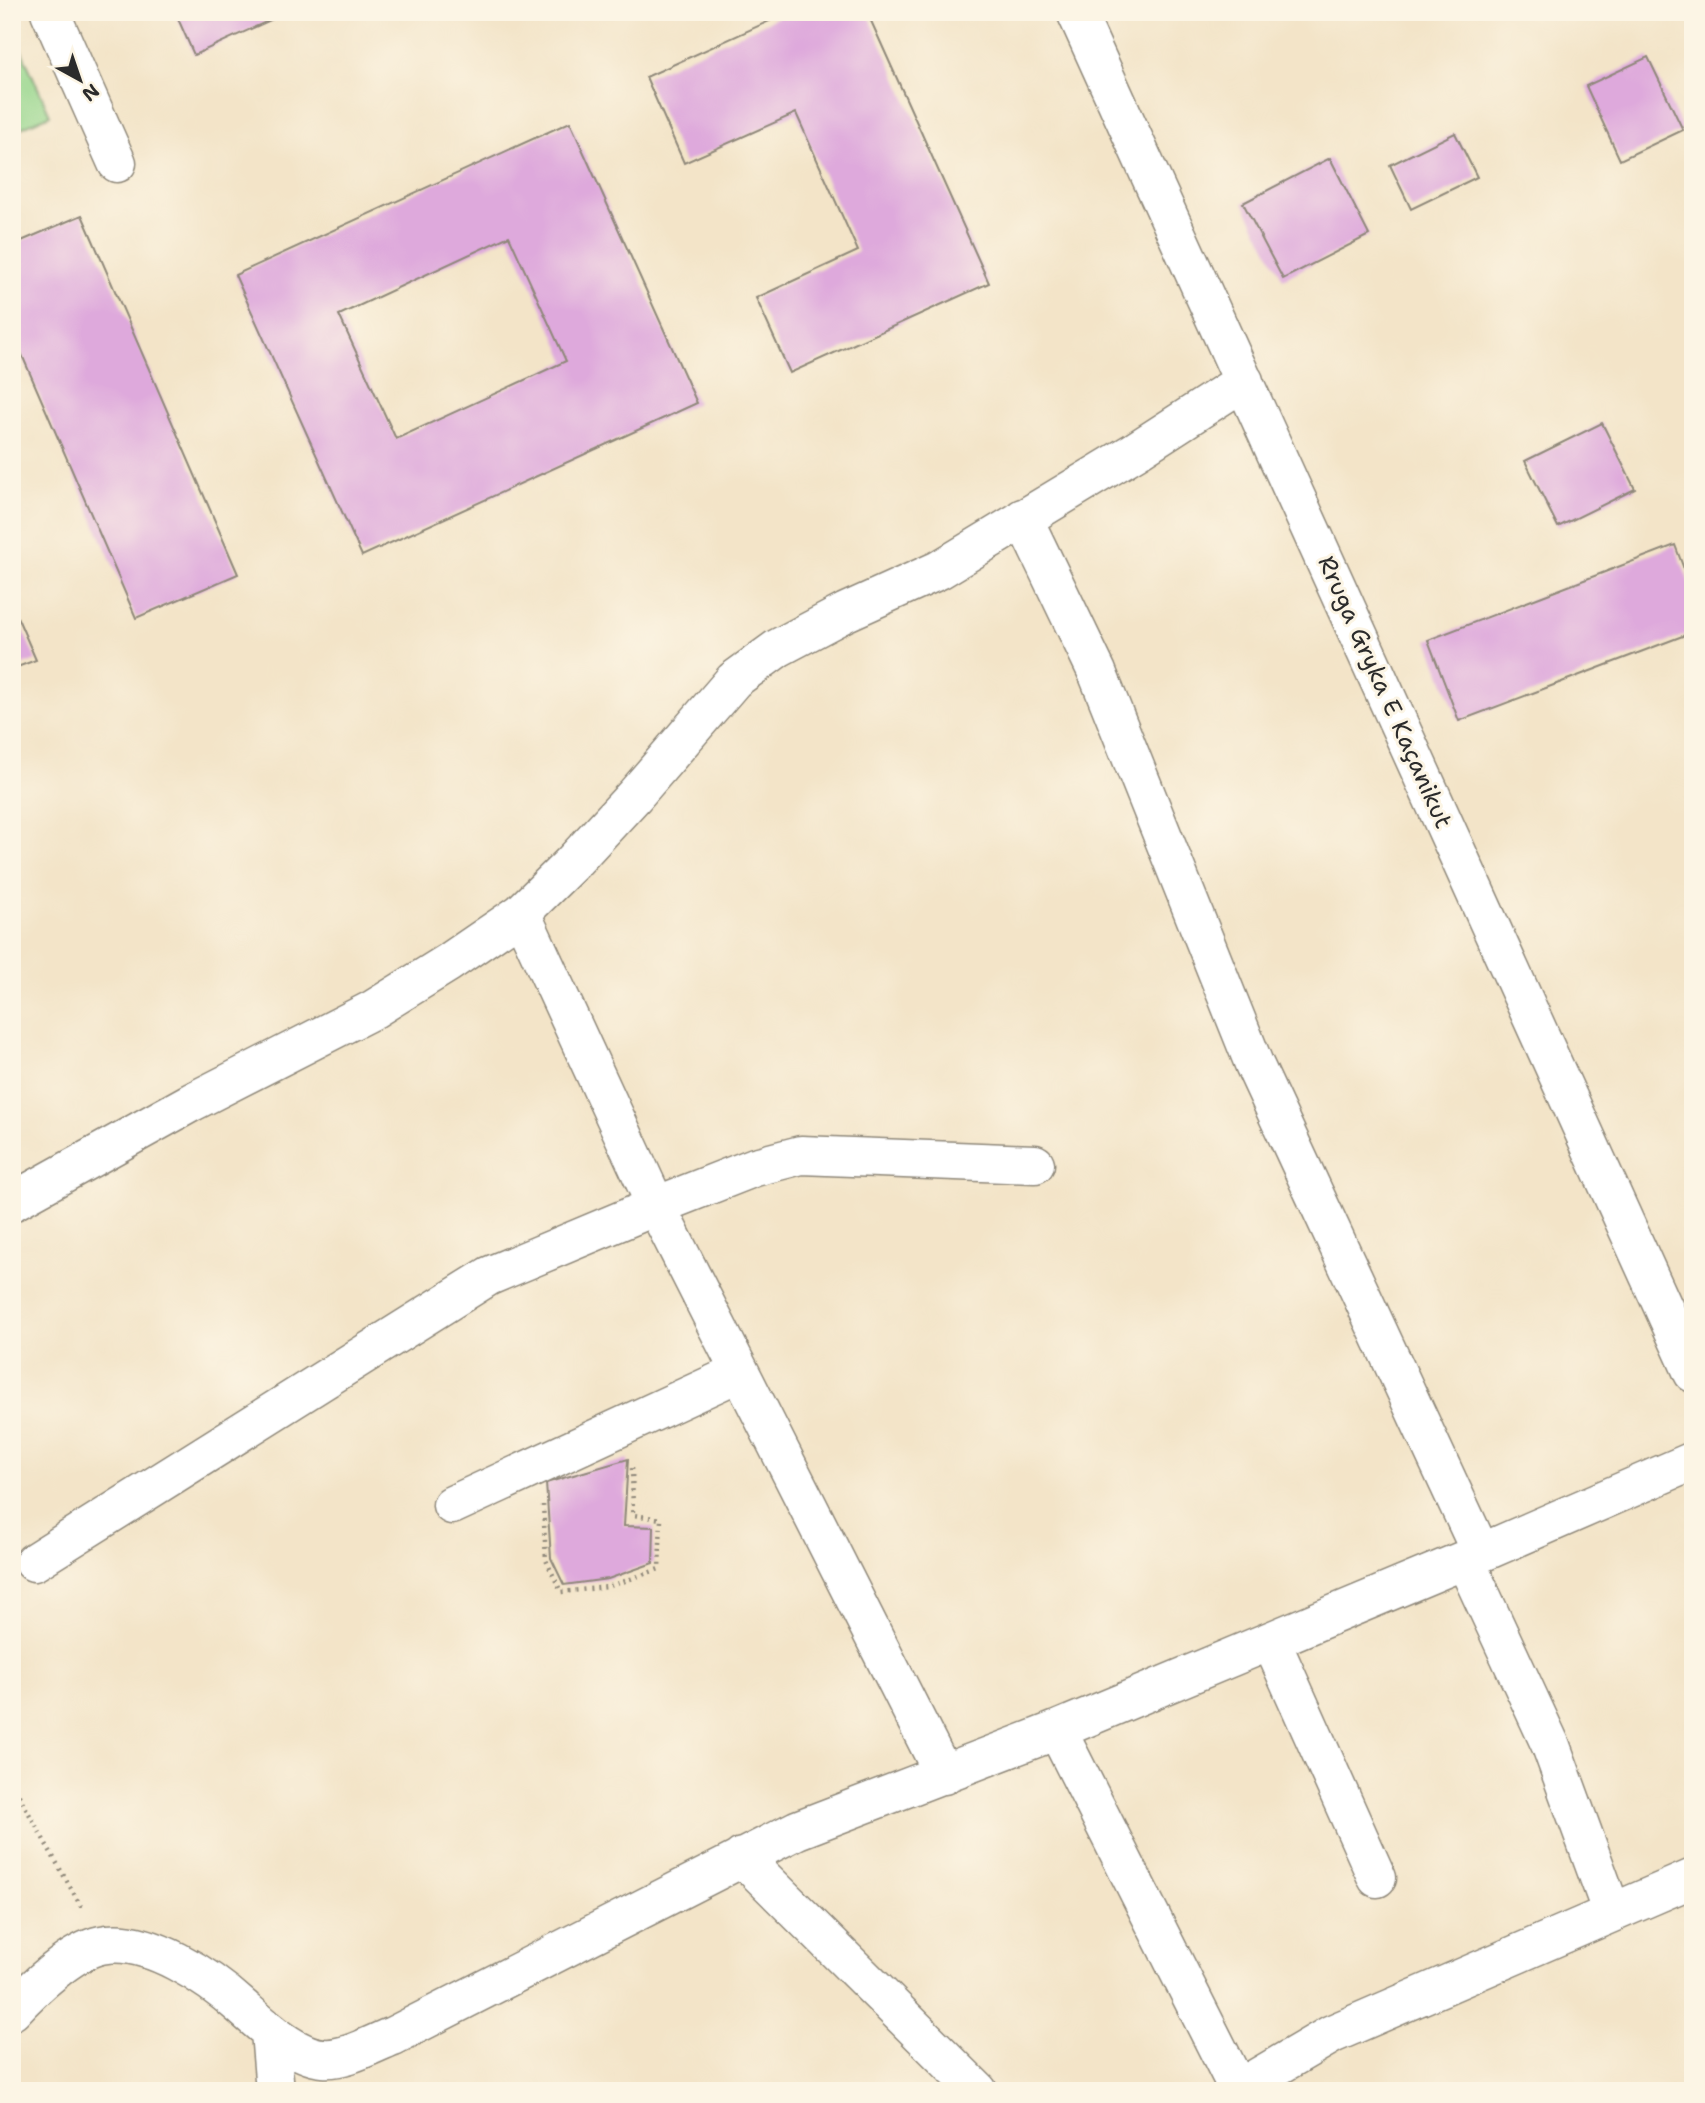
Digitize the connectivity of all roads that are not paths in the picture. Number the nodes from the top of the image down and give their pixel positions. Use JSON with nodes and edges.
{"nodes":[{"id":1,"x":50,"y":12,"type":"edge"},
{"id":2,"x":1076,"y":12,"type":"edge"},
{"id":3,"x":117,"y":163,"type":"dead end"},
{"id":4,"x":1244,"y":381,"type":"junction"},
{"id":5,"x":1023,"y":518,"type":"junction"},
{"id":6,"x":521,"y":913,"type":"junction"},
{"id":7,"x":1035,"y":1164,"type":"dead end"},
{"id":8,"x":12,"y":1202,"type":"edge"},
{"id":9,"x":656,"y":1206,"type":"junction"},
{"id":10,"x":740,"y":1372,"type":"junction"},
{"id":11,"x":1693,"y":1373,"type":"edge"},
{"id":12,"x":1693,"y":1461,"type":"edge"},
{"id":13,"x":452,"y":1505,"type":"dead end"},
{"id":14,"x":1473,"y":1556,"type":"junction"},
{"id":15,"x":33,"y":1561,"type":"edge"},
{"id":16,"x":1271,"y":1641,"type":"junction"},
{"id":17,"x":1057,"y":1730,"type":"junction"},
{"id":18,"x":944,"y":1775,"type":"junction"},
{"id":19,"x":742,"y":1857,"type":"junction"},
{"id":20,"x":1377,"y":1878,"type":"dead end"},
{"id":21,"x":1693,"y":1878,"type":"edge"},
{"id":22,"x":1612,"y":1913,"type":"junction"},
{"id":23,"x":12,"y":2011,"type":"edge"},
{"id":24,"x":270,"y":2032,"type":"junction"},
{"id":25,"x":1279,"y":2079,"type":"edge"},
{"id":26,"x":1236,"y":2090,"type":"edge"},
{"id":27,"x":275,"y":2091,"type":"edge"},
{"id":28,"x":978,"y":2091,"type":"edge"}],
"edges":[{"from":1,"to":3,"type":"street"},
{"from":2,"to":4,"type":"street","name":"Rruga Gryka E Kaçanikut"},
{"from":4,"to":5,"type":"street"},
{"from":4,"to":11,"type":"street","name":"Rruga Gryka E Kaçanikut"},
{"from":5,"to":6,"type":"street"},
{"from":5,"to":14,"type":"street"},
{"from":6,"to":8,"type":"street"},
{"from":6,"to":9,"type":"street"},
{"from":7,"to":9,"type":"street"},
{"from":9,"to":10,"type":"street"},
{"from":9,"to":15,"type":"street"},
{"from":10,"to":13,"type":"street"},
{"from":10,"to":18,"type":"street"},
{"from":12,"to":14,"type":"street"},
{"from":14,"to":16,"type":"street"},
{"from":14,"to":22,"type":"street"},
{"from":16,"to":17,"type":"street"},
{"from":16,"to":20,"type":"street"},
{"from":17,"to":18,"type":"street"},
{"from":17,"to":26,"type":"street"},
{"from":18,"to":19,"type":"street"},
{"from":19,"to":24,"type":"street"},
{"from":19,"to":28,"type":"street"},
{"from":21,"to":22,"type":"street"},
{"from":22,"to":25,"type":"street"},
{"from":23,"to":24,"type":"street"},
{"from":24,"to":27,"type":"street"},
{"from":25,"to":26,"type":"street"}]}
